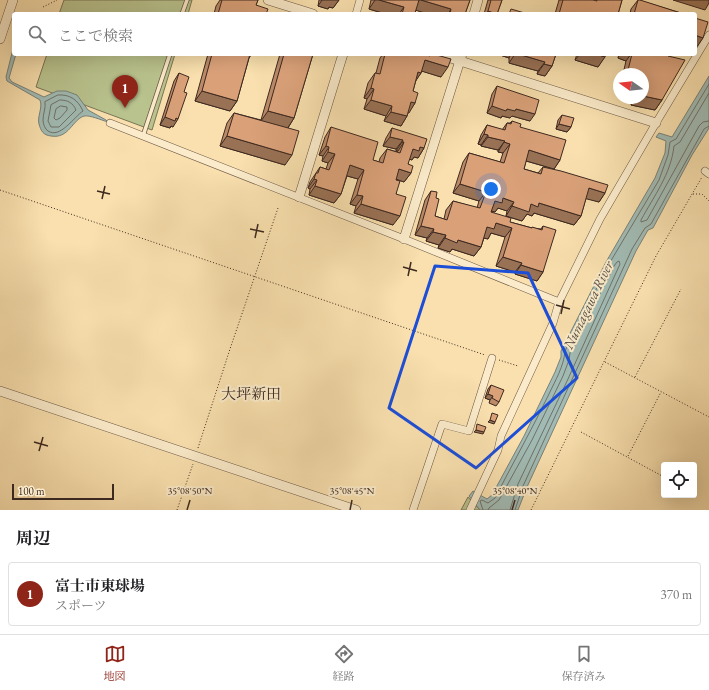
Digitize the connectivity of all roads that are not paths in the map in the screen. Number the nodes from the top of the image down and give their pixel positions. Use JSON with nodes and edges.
{"nodes":[{"id":1,"x":13,"y":0,"type":"edge"},
{"id":2,"x":187,"y":0,"type":"edge"},
{"id":3,"x":268,"y":0,"type":"edge"},
{"id":4,"x":360,"y":0,"type":"edge"},
{"id":5,"x":478,"y":0,"type":"edge"},
{"id":6,"x":183,"y":12,"type":"edge"},
{"id":7,"x":307,"y":12,"type":"edge"},
{"id":8,"x":357,"y":12,"type":"edge"},
{"id":9,"x":475,"y":12,"type":"edge"},
{"id":10,"x":709,"y":35,"type":"edge"},
{"id":11,"x":0,"y":39,"type":"edge"},
{"id":12,"x":697,"y":55,"type":"edge"},
{"id":13,"x":169,"y":56,"type":"edge"},
{"id":14,"x":342,"y":56,"type":"edge"},
{"id":15,"x":696,"y":56,"type":"edge"},
{"id":16,"x":461,"y":57,"type":"edge"},
{"id":17,"x":110,"y":123,"type":"dead end"},
{"id":18,"x":656,"y":123,"type":"junction"},
{"id":19,"x":143,"y":136,"type":"junction"},
{"id":20,"x":299,"y":197,"type":"junction"},
{"id":21,"x":404,"y":239,"type":"junction"},
{"id":22,"x":558,"y":302,"type":"junction"},
{"id":23,"x":492,"y":358,"type":"road end"},
{"id":24,"x":0,"y":391,"type":"edge"},
{"id":25,"x":356,"y":510,"type":"edge"},
{"id":26,"x":413,"y":510,"type":"edge"},
{"id":27,"x":470,"y":510,"type":"edge"}],
"edges":[{"from":1,"to":11,"type":"street"},
{"from":2,"to":6,"type":"lane"},
{"from":3,"to":7,"type":"street"},
{"from":4,"to":8,"type":"street"},
{"from":5,"to":9,"type":"street"},
{"from":10,"to":12,"type":"street"},
{"from":13,"to":19,"type":"lane"},
{"from":14,"to":20,"type":"street"},
{"from":15,"to":18,"type":"street"},
{"from":16,"to":18,"type":"street"},
{"from":16,"to":21,"type":"street"},
{"from":17,"to":19,"type":"street"},
{"from":18,"to":22,"type":"street"},
{"from":19,"to":20,"type":"street"},
{"from":20,"to":21,"type":"street"},
{"from":21,"to":22,"type":"street"},
{"from":22,"to":27,"type":"street"},
{"from":23,"to":26,"type":"street"},
{"from":24,"to":25,"type":"street"}]}
